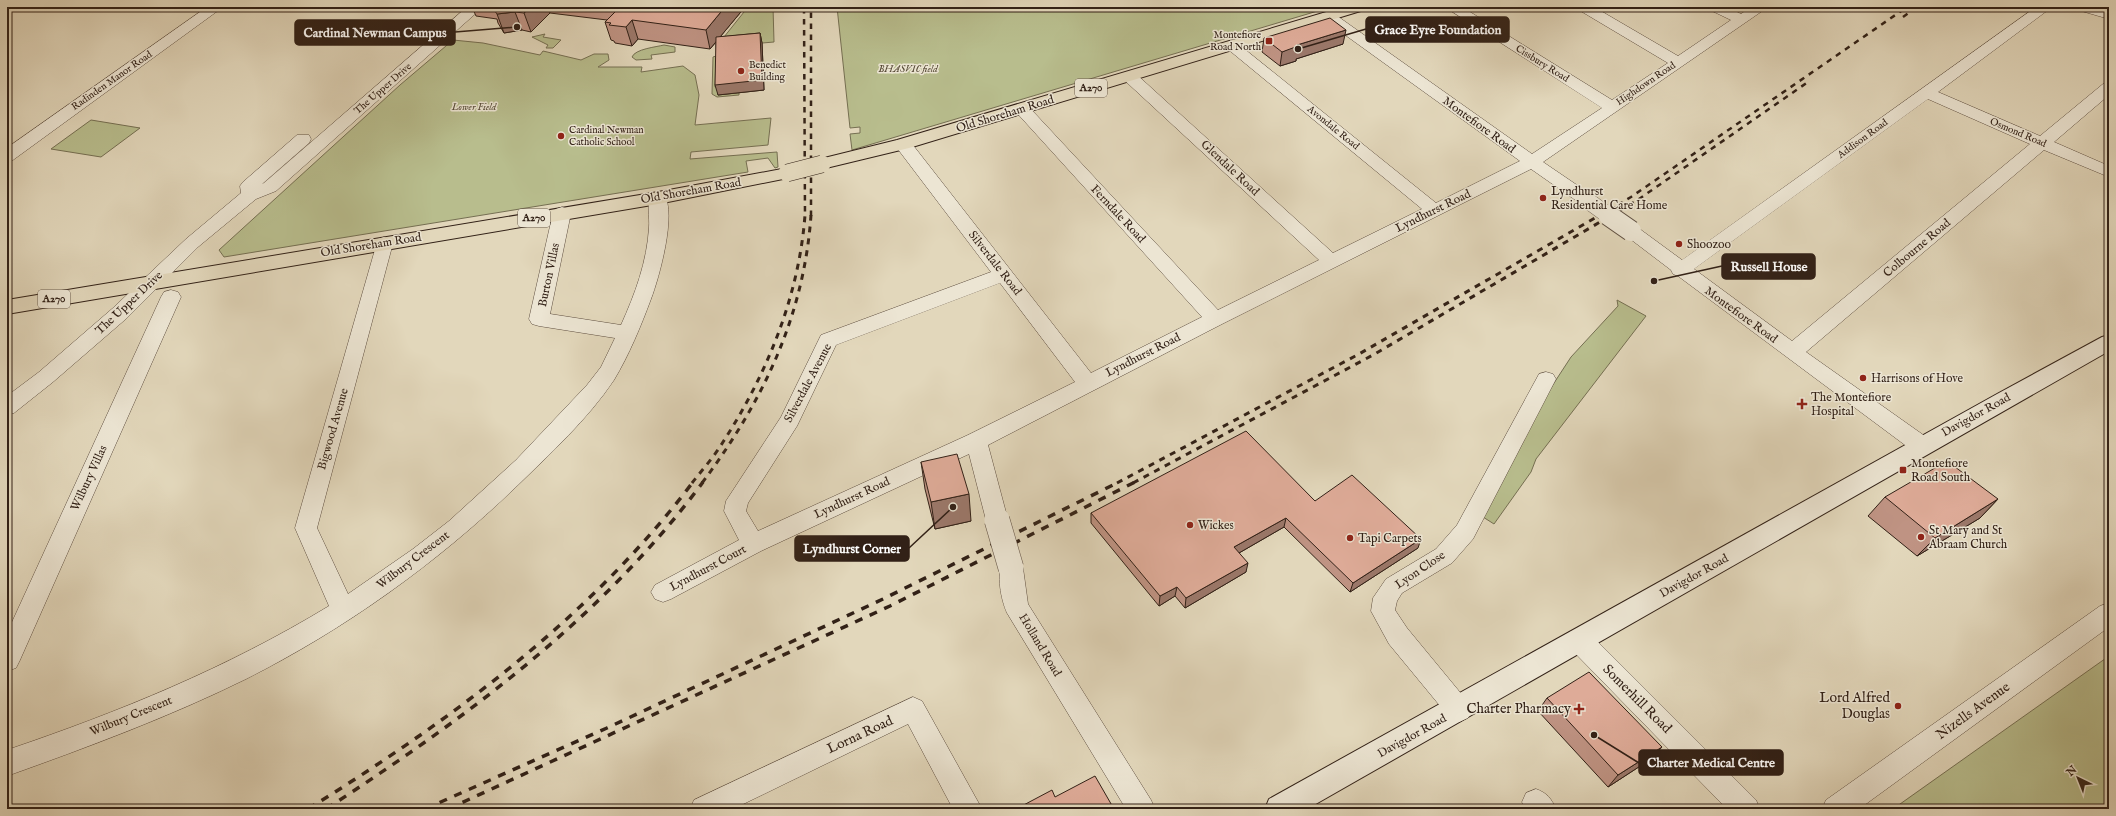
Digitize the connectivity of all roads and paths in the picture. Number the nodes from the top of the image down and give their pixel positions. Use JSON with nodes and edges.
{"nodes":[{"id":1,"x":216,"y":7,"type":"edge"},
{"id":2,"x":458,"y":7,"type":"edge"},
{"id":3,"x":476,"y":7,"type":"edge"},
{"id":4,"x":1359,"y":7,"type":"edge"},
{"id":5,"x":1452,"y":7,"type":"edge"},
{"id":6,"x":1584,"y":7,"type":"edge"},
{"id":7,"x":1715,"y":7,"type":"edge"},
{"id":8,"x":1761,"y":7,"type":"edge"},
{"id":9,"x":2045,"y":7,"type":"edge"},
{"id":10,"x":2083,"y":7,"type":"edge"},
{"id":11,"x":2109,"y":15,"type":"edge"},
{"id":12,"x":1328,"y":16,"type":"junction"},
{"id":13,"x":1742,"y":20,"type":"junction"},
{"id":14,"x":1232,"y":46,"type":"junction"},
{"id":15,"x":1678,"y":63,"type":"junction"},
{"id":16,"x":1129,"y":76,"type":"junction"},
{"id":17,"x":2109,"y":87,"type":"edge"},
{"id":18,"x":1927,"y":93,"type":"junction"},
{"id":19,"x":1612,"y":107,"type":"junction"},
{"id":20,"x":1022,"y":109,"type":"junction"},
{"id":21,"x":2042,"y":143,"type":"junction"},
{"id":22,"x":903,"y":144,"type":"junction"},
{"id":23,"x":7,"y":156,"type":"edge"},
{"id":24,"x":1532,"y":162,"type":"junction"},
{"id":25,"x":2109,"y":172,"type":"edge"},
{"id":26,"x":250,"y":195,"type":"junction"},
{"id":27,"x":658,"y":198,"type":"junction"},
{"id":28,"x":1434,"y":210,"type":"junction"},
{"id":29,"x":562,"y":213,"type":"junction"},
{"id":30,"x":384,"y":243,"type":"junction"},
{"id":31,"x":1331,"y":261,"type":"junction"},
{"id":32,"x":1680,"y":270,"type":"junction"},
{"id":33,"x":1004,"y":274,"type":"junction"},
{"id":34,"x":154,"y":282,"type":"junction"},
{"id":35,"x":171,"y":296,"type":"dead end"},
{"id":36,"x":7,"y":307,"type":"edge"},
{"id":37,"x":1215,"y":319,"type":"junction"},
{"id":38,"x":627,"y":333,"type":"junction"},
{"id":39,"x":2109,"y":342,"type":"edge"},
{"id":40,"x":1792,"y":352,"type":"junction"},
{"id":41,"x":1546,"y":379,"type":"dead end"},
{"id":42,"x":1087,"y":382,"type":"junction"},
{"id":43,"x":7,"y":407,"type":"edge"},
{"id":44,"x":976,"y":441,"type":"junction"},
{"id":45,"x":1921,"y":445,"type":"junction"},
{"id":46,"x":753,"y":544,"type":"junction"},
{"id":47,"x":663,"y":592,"type":"dead end"},
{"id":48,"x":343,"y":611,"type":"junction"},
{"id":49,"x":2109,"y":612,"type":"edge"},
{"id":50,"x":1579,"y":640,"type":"junction"},
{"id":51,"x":7,"y":660,"type":"edge"},
{"id":52,"x":1459,"y":710,"type":"junction"},
{"id":53,"x":7,"y":763,"type":"edge"},
{"id":54,"x":704,"y":809,"type":"edge"},
{"id":55,"x":968,"y":809,"type":"edge"},
{"id":56,"x":1141,"y":809,"type":"edge"},
{"id":57,"x":1279,"y":809,"type":"edge"},
{"id":58,"x":1746,"y":809,"type":"edge"},
{"id":59,"x":1836,"y":809,"type":"edge"}],
"edges":[{"from":1,"to":23,"type":"street","name":"Radinden Manor Road"},
{"from":2,"to":26,"type":"street","name":"The Upper Drive"},
{"from":3,"to":26,"type":"street","name":"The Upper Drive"},
{"from":4,"to":12,"type":"main road","name":"Old Shoreham Road","number":"A270"},
{"from":5,"to":19,"type":"street","name":"Cissbury Road"},
{"from":6,"to":15,"type":"street"},
{"from":7,"to":13,"type":"street"},
{"from":8,"to":13,"type":"street","name":"Highdown Road"},
{"from":9,"to":18,"type":"street","name":"Addison Road"},
{"from":10,"to":11,"type":"street"},
{"from":12,"to":14,"type":"main road","name":"Old Shoreham Road","number":"A270"},
{"from":12,"to":24,"type":"street","name":"Montefiore Road"},
{"from":13,"to":15,"type":"street","name":"Highdown Road"},
{"from":14,"to":16,"type":"main road","name":"Old Shoreham Road","number":"A270"},
{"from":14,"to":28,"type":"street","name":"Avondale Road"},
{"from":15,"to":19,"type":"street","name":"Highdown Road"},
{"from":16,"to":20,"type":"main road","name":"Old Shoreham Road","number":"A270"},
{"from":16,"to":31,"type":"street","name":"Glendale Road"},
{"from":17,"to":21,"type":"street","name":"Colbourne Road"},
{"from":18,"to":21,"type":"street","name":"Osmond Road"},
{"from":18,"to":32,"type":"street","name":"Addison Road"},
{"from":19,"to":24,"type":"street","name":"Highdown Road"},
{"from":20,"to":22,"type":"main road","name":"Old Shoreham Road","number":"A270"},
{"from":20,"to":37,"type":"street","name":"Ferndale Road"},
{"from":21,"to":25,"type":"street","name":"Osmond Road"},
{"from":21,"to":40,"type":"street","name":"Colbourne Road"},
{"from":22,"to":27,"type":"main road","name":"Old Shoreham Road","number":"A270","bridge":true},
{"from":22,"to":33,"type":"street","name":"Silverdale Road"},
{"from":24,"to":28,"type":"street","name":"Lyndhurst Road"},
{"from":24,"to":32,"type":"street","name":"Montefiore Road","bridge":true},
{"from":26,"to":34,"type":"street","name":"The Upper Drive"},
{"from":27,"to":29,"type":"main road","name":"Old Shoreham Road","number":"A270"},
{"from":27,"to":38,"type":"street","name":"Wilbury Crescent"},
{"from":28,"to":31,"type":"street","name":"Lyndhurst Road"},
{"from":29,"to":30,"type":"main road","name":"Old Shoreham Road","number":"A270"},
{"from":29,"to":38,"type":"street","name":"Burton Villas"},
{"from":30,"to":34,"type":"main road","name":"Old Shoreham Road","number":"A270"},
{"from":30,"to":48,"type":"street","name":"Bigwood Avenue"},
{"from":31,"to":37,"type":"street","name":"Lyndhurst Road"},
{"from":32,"to":40,"type":"street","name":"Montefiore Road"},
{"from":33,"to":42,"type":"street","name":"Silverdale Road"},
{"from":33,"to":46,"type":"street","name":"Silverdale Avenue"},
{"from":34,"to":36,"type":"main road","name":"Old Shoreham Road","number":"A270"},
{"from":34,"to":43,"type":"street","name":"The Upper Drive"},
{"from":35,"to":51,"type":"street","name":"Wilbury Villas"},
{"from":37,"to":42,"type":"street","name":"Lyndhurst Road"},
{"from":38,"to":48,"type":"street","name":"Wilbury Crescent"},
{"from":39,"to":45,"type":"main road","name":"Davigdor Road"},
{"from":40,"to":45,"type":"street","name":"Montefiore Road"},
{"from":41,"to":52,"type":"street","name":"Lyon Close"},
{"from":42,"to":44,"type":"street","name":"Lyndhurst Road"},
{"from":44,"to":46,"type":"street","name":"Lyndhurst Road"},
{"from":44,"to":56,"type":"street","name":"Holland Road","bridge":true},
{"from":45,"to":50,"type":"main road","name":"Davigdor Road"},
{"from":46,"to":47,"type":"street","name":"Lyndhurst Court"},
{"from":48,"to":53,"type":"street","name":"Wilbury Crescent"},
{"from":49,"to":59,"type":"street","name":"Nizells Avenue"},
{"from":50,"to":52,"type":"main road","name":"Davigdor Road"},
{"from":50,"to":58,"type":"street","name":"Somerhill Road"},
{"from":52,"to":57,"type":"main road","name":"Davigdor Road"},
{"from":54,"to":55,"type":"street","name":"Lorna Road"}]}
